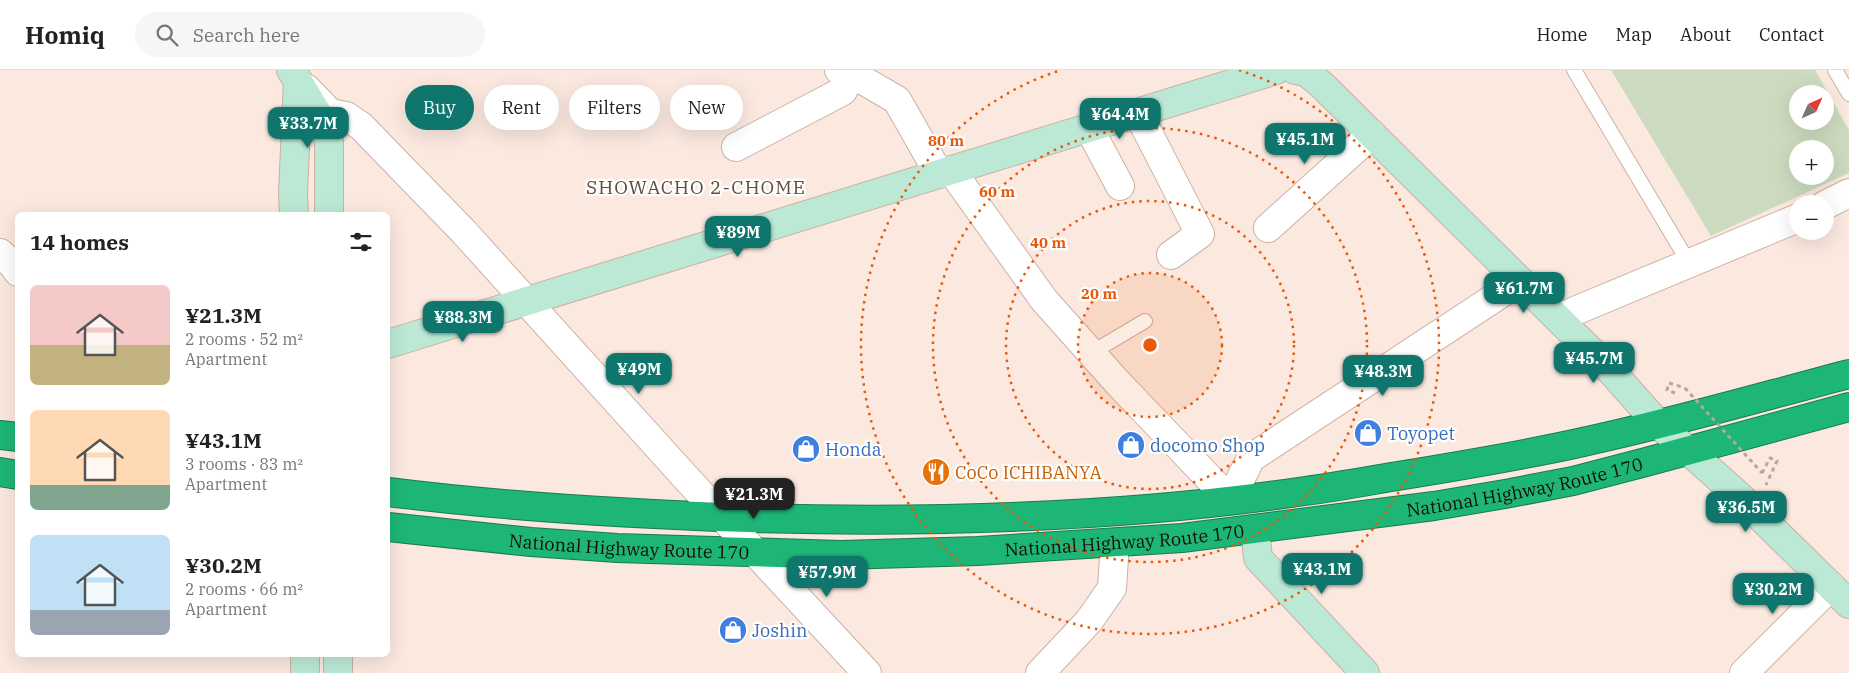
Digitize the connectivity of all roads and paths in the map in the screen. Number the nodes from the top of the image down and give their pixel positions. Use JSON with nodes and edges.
{"nodes":[{"id":1,"x":1276,"y":70,"type":"edge"},
{"id":2,"x":1295,"y":70,"type":"edge"},
{"id":3,"x":1574,"y":70,"type":"edge"},
{"id":4,"x":1835,"y":70,"type":"edge"},
{"id":5,"x":844,"y":73,"type":"edge"},
{"id":6,"x":294,"y":75,"type":"edge"},
{"id":7,"x":1849,"y":94,"type":"edge"},
{"id":8,"x":1138,"y":113,"type":"junction"},
{"id":9,"x":1089,"y":128,"type":"junction"},
{"id":10,"x":1372,"y":134,"type":"junction"},
{"id":11,"x":736,"y":147,"type":"dead end"},
{"id":12,"x":945,"y":172,"type":"junction"},
{"id":13,"x":1120,"y":186,"type":"dead end"},
{"id":14,"x":1849,"y":193,"type":"edge"},
{"id":15,"x":1834,"y":200,"type":"edge"},
{"id":16,"x":294,"y":212,"type":"edge"},
{"id":17,"x":329,"y":212,"type":"edge"},
{"id":18,"x":1789,"y":222,"type":"edge"},
{"id":19,"x":1268,"y":228,"type":"dead end"},
{"id":20,"x":0,"y":253,"type":"edge"},
{"id":21,"x":1171,"y":255,"type":"dead end"},
{"id":22,"x":1689,"y":263,"type":"junction"},
{"id":23,"x":15,"y":268,"type":"edge"},
{"id":24,"x":1520,"y":281,"type":"junction"},
{"id":25,"x":525,"y":302,"type":"junction"},
{"id":26,"x":1558,"y":318,"type":"junction"},
{"id":27,"x":1145,"y":321,"type":"dead end"},
{"id":28,"x":390,"y":343,"type":"edge"},
{"id":29,"x":1091,"y":353,"type":"junction"},
{"id":30,"x":1849,"y":374,"type":"edge"},
{"id":31,"x":1667,"y":390,"type":"dead end"},
{"id":32,"x":1849,"y":407,"type":"edge"},
{"id":33,"x":1658,"y":424,"type":"junction"},
{"id":34,"x":0,"y":435,"type":"edge"},
{"id":35,"x":15,"y":437,"type":"edge"},
{"id":36,"x":1688,"y":451,"type":"junction"},
{"id":37,"x":0,"y":472,"type":"edge"},
{"id":38,"x":15,"y":474,"type":"edge"},
{"id":39,"x":1766,"y":484,"type":"dead end"},
{"id":40,"x":390,"y":492,"type":"edge"},
{"id":41,"x":1230,"y":500,"type":"junction"},
{"id":42,"x":722,"y":517,"type":"junction"},
{"id":43,"x":390,"y":527,"type":"edge"},
{"id":44,"x":1255,"y":529,"type":"junction"},
{"id":45,"x":1115,"y":543,"type":"junction"},
{"id":46,"x":755,"y":552,"type":"junction"},
{"id":47,"x":1840,"y":595,"type":"edge"},
{"id":48,"x":305,"y":657,"type":"edge"},
{"id":49,"x":338,"y":657,"type":"edge"},
{"id":50,"x":305,"y":673,"type":"edge"},
{"id":51,"x":338,"y":673,"type":"edge"},
{"id":52,"x":867,"y":673,"type":"edge"},
{"id":53,"x":1040,"y":673,"type":"edge"},
{"id":54,"x":1366,"y":673,"type":"edge"},
{"id":55,"x":1744,"y":673,"type":"edge"}],
"edges":[{"from":1,"to":8,"type":"street"},
{"from":2,"to":10,"type":"street"},
{"from":3,"to":22,"type":"lane"},
{"from":4,"to":7,"type":"lane"},
{"from":5,"to":11,"type":"street"},
{"from":5,"to":12,"type":"street"},
{"from":6,"to":16,"type":"street"},
{"from":6,"to":17,"type":"street"},
{"from":6,"to":25,"type":"street"},
{"from":8,"to":9,"type":"street"},
{"from":8,"to":21,"type":"street"},
{"from":9,"to":12,"type":"street"},
{"from":9,"to":13,"type":"street"},
{"from":10,"to":19,"type":"street"},
{"from":10,"to":24,"type":"street"},
{"from":12,"to":25,"type":"street"},
{"from":12,"to":29,"type":"street"},
{"from":14,"to":15,"type":"street"},
{"from":18,"to":22,"type":"street"},
{"from":20,"to":23,"type":"street"},
{"from":22,"to":26,"type":"street"},
{"from":24,"to":26,"type":"street"},
{"from":24,"to":41,"type":"street"},
{"from":25,"to":28,"type":"street"},
{"from":25,"to":42,"type":"street"},
{"from":26,"to":33,"type":"street"},
{"from":27,"to":29,"type":"lane"},
{"from":29,"to":41,"type":"street"},
{"from":30,"to":33,"type":"highway","name":"National Highway Route 170"},
{"from":31,"to":39,"type":"path","bridge":true},
{"from":32,"to":36,"type":"highway","name":"National Highway Route 170"},
{"from":33,"to":36,"type":"street"},
{"from":33,"to":41,"type":"highway","name":"National Highway Route 170"},
{"from":34,"to":35,"type":"highway"},
{"from":36,"to":44,"type":"highway","name":"National Highway Route 170"},
{"from":36,"to":47,"type":"street"},
{"from":37,"to":38,"type":"highway"},
{"from":40,"to":42,"type":"highway","name":"National Highway Route 170"},
{"from":41,"to":42,"type":"highway","name":"National Highway Route 170"},
{"from":42,"to":46,"type":"street"},
{"from":43,"to":46,"type":"highway","name":"National Highway Route 170"},
{"from":44,"to":45,"type":"highway","name":"National Highway Route 170"},
{"from":44,"to":54,"type":"street"},
{"from":45,"to":46,"type":"highway","name":"National Highway Route 170"},
{"from":45,"to":53,"type":"street"},
{"from":46,"to":52,"type":"street"},
{"from":47,"to":55,"type":"street"},
{"from":48,"to":50,"type":"street"},
{"from":49,"to":51,"type":"street"}]}
